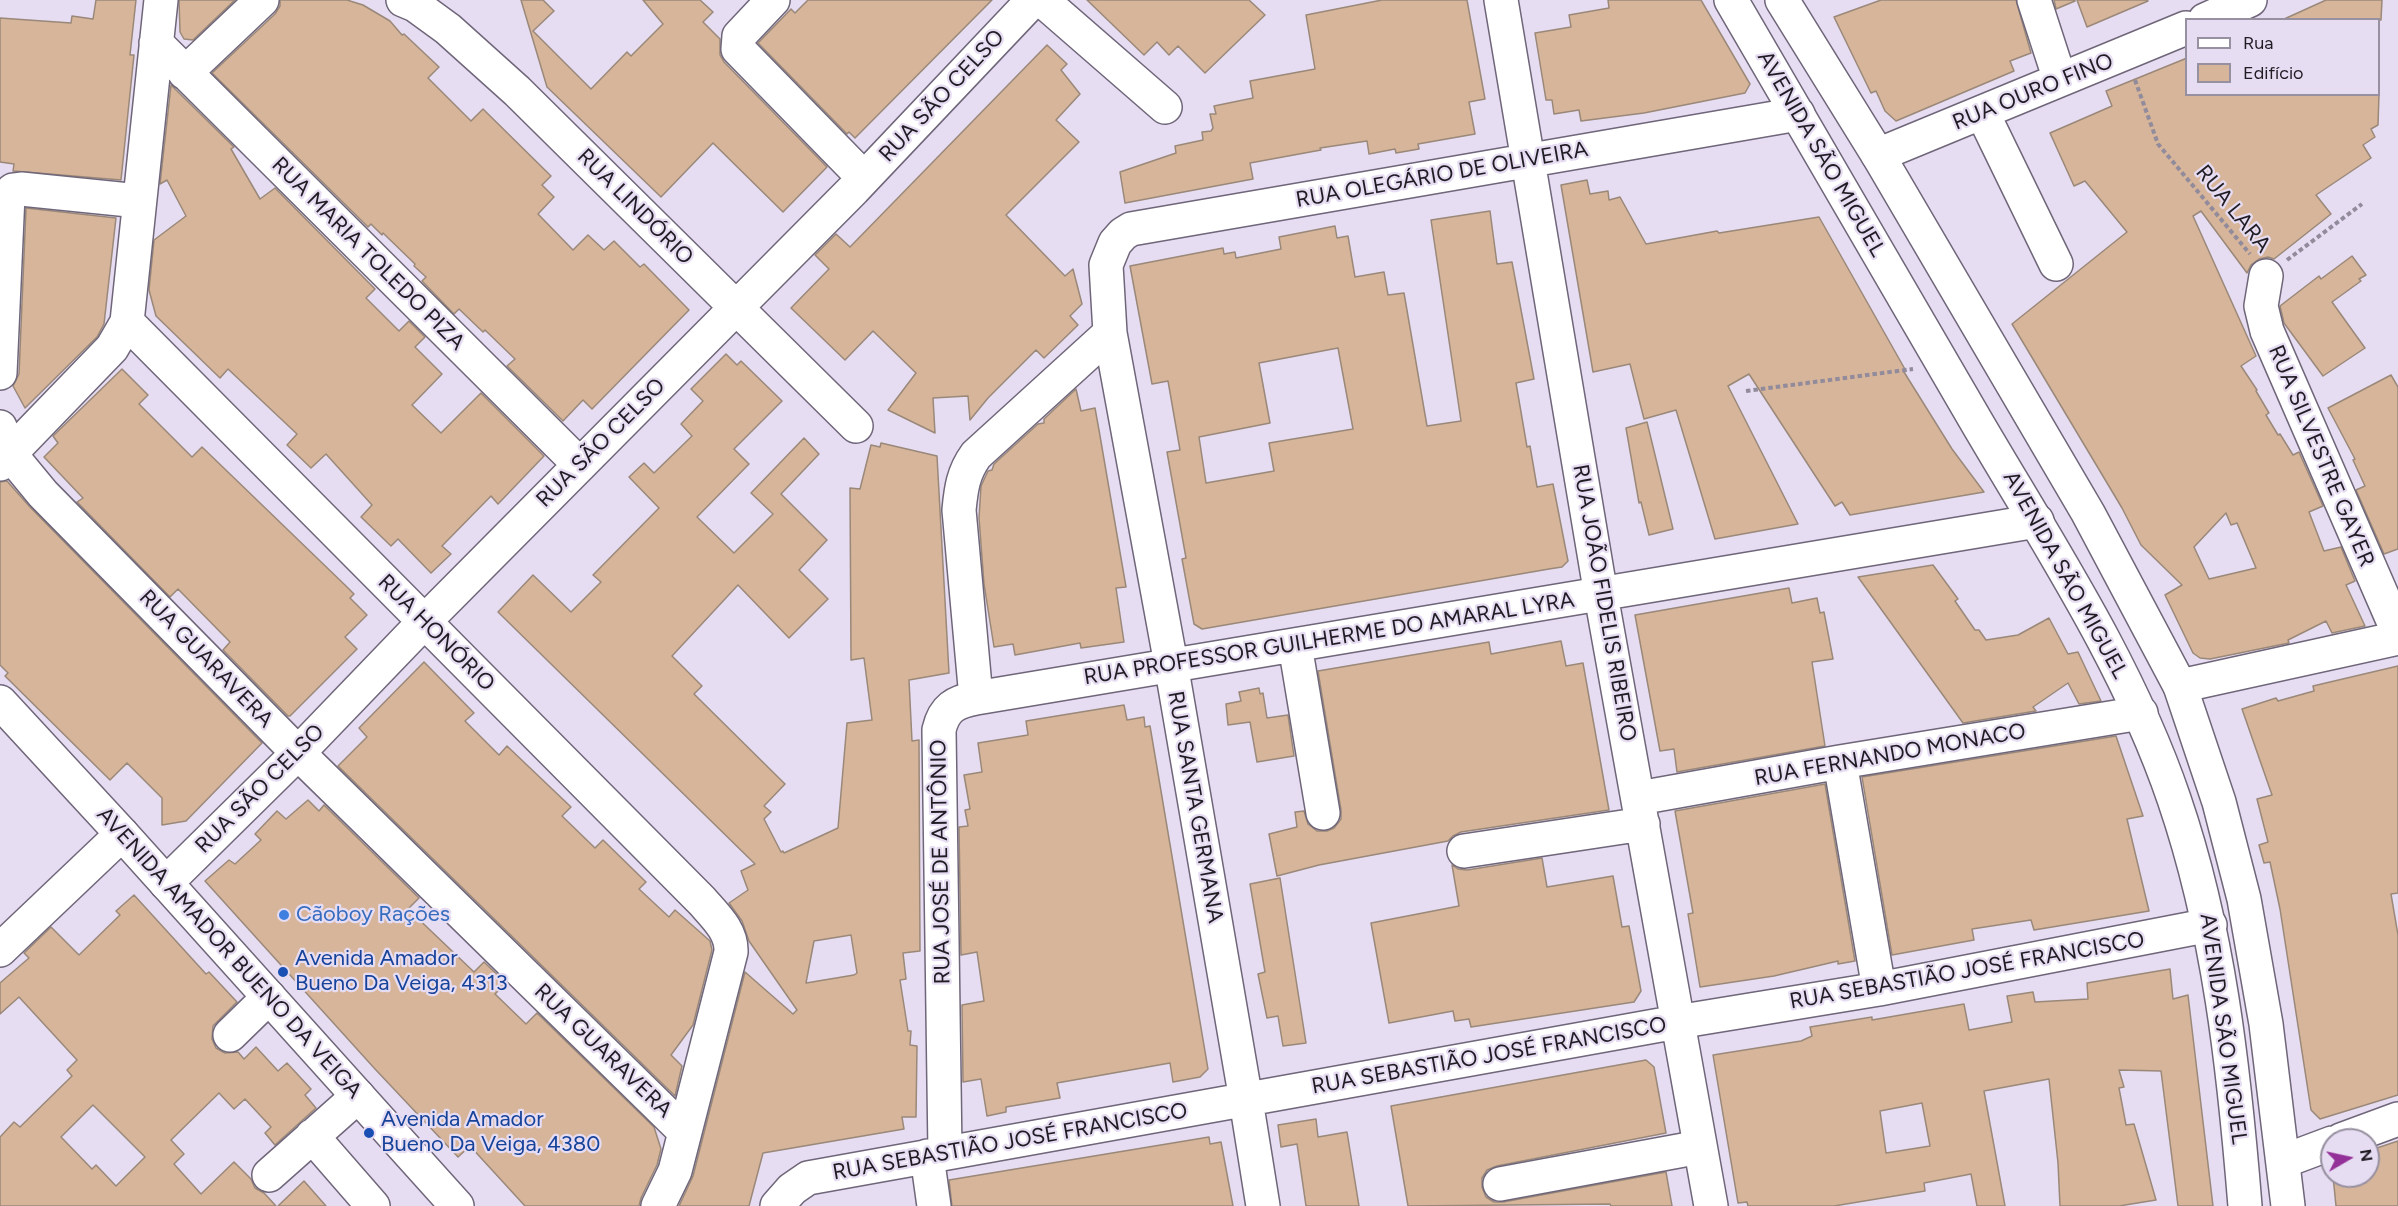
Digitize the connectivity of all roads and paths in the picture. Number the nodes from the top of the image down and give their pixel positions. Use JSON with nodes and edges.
{"nodes":[{"id":1,"x":161,"y":0,"type":"edge"},
{"id":2,"x":262,"y":0,"type":"edge"},
{"id":3,"x":403,"y":0,"type":"edge"},
{"id":4,"x":773,"y":0,"type":"edge"},
{"id":5,"x":1033,"y":0,"type":"edge"},
{"id":6,"x":1042,"y":0,"type":"edge"},
{"id":7,"x":1501,"y":0,"type":"edge"},
{"id":8,"x":1731,"y":0,"type":"edge"},
{"id":9,"x":1782,"y":0,"type":"edge"},
{"id":10,"x":2034,"y":0,"type":"edge"},
{"id":11,"x":2250,"y":0,"type":"edge"},
{"id":12,"x":2210,"y":18,"type":"edge"},
{"id":13,"x":2185,"y":29,"type":"edge"},
{"id":14,"x":156,"y":43,"type":"junction"},
{"id":15,"x":2126,"y":54,"type":"junction"},
{"id":16,"x":185,"y":73,"type":"junction"},
{"id":17,"x":2060,"y":80,"type":"junction"},
{"id":18,"x":1165,"y":107,"type":"dead end"},
{"id":19,"x":1982,"y":112,"type":"junction"},
{"id":20,"x":1798,"y":114,"type":"junction"},
{"id":21,"x":1878,"y":155,"type":"junction"},
{"id":22,"x":1528,"y":160,"type":"junction"},
{"id":23,"x":864,"y":178,"type":"junction"},
{"id":24,"x":140,"y":201,"type":"junction"},
{"id":25,"x":2362,"y":204,"type":"dead end"},
{"id":26,"x":2056,"y":264,"type":"dead end"},
{"id":27,"x":1106,"y":265,"type":"joint"},
{"id":28,"x":2266,"y":276,"type":"junction"},
{"id":29,"x":736,"y":308,"type":"junction"},
{"id":30,"x":127,"y":322,"type":"junction"},
{"id":31,"x":1110,"y":333,"type":"junction"},
{"id":32,"x":1943,"y":364,"type":"junction"},
{"id":33,"x":0,"y":373,"type":"edge"},
{"id":34,"x":1746,"y":391,"type":"dead end"},
{"id":35,"x":856,"y":426,"type":"dead end"},
{"id":36,"x":3,"y":448,"type":"edge"},
{"id":37,"x":580,"y":465,"type":"junction"},
{"id":38,"x":2037,"y":521,"type":"junction"},
{"id":39,"x":1601,"y":595,"type":"junction"},
{"id":40,"x":425,"y":621,"type":"junction"},
{"id":41,"x":2398,"y":632,"type":"edge"},
{"id":42,"x":2398,"y":638,"type":"edge"},
{"id":43,"x":1295,"y":645,"type":"junction"},
{"id":44,"x":1171,"y":664,"type":"junction"},
{"id":45,"x":2180,"y":686,"type":"junction"},
{"id":46,"x":975,"y":698,"type":"junction"},
{"id":47,"x":0,"y":702,"type":"edge"},
{"id":48,"x":2141,"y":712,"type":"junction"},
{"id":49,"x":298,"y":753,"type":"junction"},
{"id":50,"x":1840,"y":762,"type":"junction"},
{"id":51,"x":1641,"y":811,"type":"junction"},
{"id":52,"x":1323,"y":813,"type":"dead end"},
{"id":53,"x":123,"y":834,"type":"junction"},
{"id":54,"x":1464,"y":851,"type":"dead end"},
{"id":55,"x":166,"y":883,"type":"junction"},
{"id":56,"x":2210,"y":926,"type":"junction"},
{"id":57,"x":0,"y":950,"type":"edge"},
{"id":58,"x":1879,"y":989,"type":"junction"},
{"id":59,"x":269,"y":997,"type":"junction"},
{"id":60,"x":1677,"y":1022,"type":"junction"},
{"id":61,"x":230,"y":1035,"type":"dead end"},
{"id":62,"x":358,"y":1096,"type":"junction"},
{"id":63,"x":1246,"y":1100,"type":"junction"},
{"id":64,"x":2398,"y":1119,"type":"edge"},
{"id":65,"x":2374,"y":1128,"type":"edge"},
{"id":66,"x":685,"y":1132,"type":"junction"},
{"id":67,"x":312,"y":1136,"type":"junction"},
{"id":68,"x":1700,"y":1148,"type":"junction"},
{"id":69,"x":2320,"y":1148,"type":"edge"},
{"id":70,"x":936,"y":1154,"type":"junction"},
{"id":71,"x":2284,"y":1161,"type":"junction"},
{"id":72,"x":269,"y":1175,"type":"dead end"},
{"id":73,"x":1500,"y":1184,"type":"dead end"},
{"id":74,"x":373,"y":1206,"type":"edge"},
{"id":75,"x":457,"y":1206,"type":"edge"},
{"id":76,"x":658,"y":1206,"type":"edge"},
{"id":77,"x":777,"y":1206,"type":"edge"},
{"id":78,"x":934,"y":1206,"type":"edge"},
{"id":79,"x":1263,"y":1206,"type":"edge"},
{"id":80,"x":1711,"y":1206,"type":"edge"},
{"id":81,"x":2245,"y":1206,"type":"edge"},
{"id":82,"x":2288,"y":1206,"type":"edge"}],
"edges":[{"from":1,"to":14,"type":"street"},
{"from":2,"to":16,"type":"street"},
{"from":3,"to":29,"type":"street","name":"RUA LINDÓRIO"},
{"from":4,"to":23,"type":"street"},
{"from":5,"to":23,"type":"street","name":"RUA SÃO CELSO"},
{"from":6,"to":18,"type":"street"},
{"from":7,"to":22,"type":"street","name":"RUA JOÃO FIDELIS RIBEIRO"},
{"from":8,"to":20,"type":"street","name":"AVENIDA SÃO MIGUEL"},
{"from":9,"to":21,"type":"street","name":"AVENIDA SÃO MIGUEL"},
{"from":10,"to":17,"type":"street"},
{"from":11,"to":12,"type":"street"},
{"from":13,"to":15,"type":"street","name":"RUA OURO FINO"},
{"from":14,"to":16,"type":"street","name":"RUA MARIA TOLEDO PIZA"},
{"from":14,"to":24,"type":"street"},
{"from":15,"to":17,"type":"street","name":"RUA OURO FINO"},
{"from":15,"to":28,"type":"path","name":"RUA LARA"},
{"from":16,"to":37,"type":"street","name":"RUA MARIA TOLEDO PIZA"},
{"from":17,"to":19,"type":"street","name":"RUA OURO FINO"},
{"from":19,"to":21,"type":"street","name":"RUA OURO FINO"},
{"from":19,"to":26,"type":"street"},
{"from":20,"to":22,"type":"street","name":"RUA OLEGÁRIO DE OLIVEIRA"},
{"from":20,"to":32,"type":"street","name":"AVENIDA SÃO MIGUEL"},
{"from":21,"to":45,"type":"street","name":"AVENIDA SÃO MIGUEL"},
{"from":22,"to":27,"type":"street","name":"RUA OLEGÁRIO DE OLIVEIRA"},
{"from":22,"to":39,"type":"street","name":"RUA JOÃO FIDELIS RIBEIRO"},
{"from":23,"to":29,"type":"street","name":"RUA SÃO CELSO"},
{"from":24,"to":30,"type":"street"},
{"from":24,"to":33,"type":"street"},
{"from":25,"to":28,"type":"path","name":"RUA LARA"},
{"from":27,"to":31,"type":"street","name":"RUA SANTA GERMANA"},
{"from":28,"to":41,"type":"street","name":"RUA SILVESTRE GAYER"},
{"from":29,"to":35,"type":"street","name":"RUA LINDÓRIO"},
{"from":29,"to":37,"type":"street","name":"RUA SÃO CELSO"},
{"from":30,"to":36,"type":"street"},
{"from":30,"to":40,"type":"street","name":"RUA HONÓRIO"},
{"from":31,"to":44,"type":"street","name":"RUA SANTA GERMANA"},
{"from":31,"to":46,"type":"street"},
{"from":32,"to":34,"type":"path"},
{"from":32,"to":38,"type":"street","name":"AVENIDA SÃO MIGUEL"},
{"from":36,"to":49,"type":"street","name":"RUA GUARAVERA"},
{"from":37,"to":40,"type":"street","name":"RUA SÃO CELSO"},
{"from":38,"to":39,"type":"street","name":"RUA PROFESSOR GUILHERME DO AMARAL LYRA"},
{"from":38,"to":48,"type":"street","name":"AVENIDA SÃO MIGUEL"},
{"from":39,"to":43,"type":"street","name":"RUA PROFESSOR GUILHERME DO AMARAL LYRA"},
{"from":39,"to":51,"type":"street","name":"RUA JOÃO FIDELIS RIBEIRO"},
{"from":40,"to":49,"type":"street","name":"RUA SÃO CELSO"},
{"from":40,"to":66,"type":"street","name":"RUA HONÓRIO"},
{"from":42,"to":45,"type":"street"},
{"from":43,"to":44,"type":"street","name":"RUA PROFESSOR GUILHERME DO AMARAL LYRA"},
{"from":43,"to":52,"type":"street"},
{"from":44,"to":46,"type":"street","name":"RUA PROFESSOR GUILHERME DO AMARAL LYRA"},
{"from":44,"to":63,"type":"street","name":"RUA SANTA GERMANA"},
{"from":45,"to":71,"type":"street","name":"AVENIDA SÃO MIGUEL"},
{"from":46,"to":70,"type":"street","name":"RUA JOSÉ DE ANTÔNIO"},
{"from":47,"to":53,"type":"street","name":"AVENIDA AMADOR BUENO DA VEIGA"},
{"from":48,"to":50,"type":"street","name":"RUA FERNANDO MONACO"},
{"from":48,"to":56,"type":"street","name":"AVENIDA SÃO MIGUEL"},
{"from":49,"to":55,"type":"street","name":"RUA SÃO CELSO"},
{"from":49,"to":66,"type":"street","name":"RUA GUARAVERA"},
{"from":50,"to":51,"type":"street","name":"RUA FERNANDO MONACO"},
{"from":50,"to":58,"type":"street"},
{"from":51,"to":54,"type":"street","name":"RUA FERNANDO MONACO"},
{"from":51,"to":60,"type":"street","name":"RUA JOÃO FIDELIS RIBEIRO"},
{"from":53,"to":55,"type":"street","name":"AVENIDA AMADOR BUENO DA VEIGA"},
{"from":53,"to":57,"type":"street"},
{"from":55,"to":59,"type":"street","name":"AVENIDA AMADOR BUENO DA VEIGA"},
{"from":56,"to":58,"type":"street","name":"RUA SEBASTIÃO JOSÉ FRANCISCO"},
{"from":56,"to":81,"type":"street","name":"AVENIDA SÃO MIGUEL"},
{"from":58,"to":60,"type":"street","name":"RUA SEBASTIÃO JOSÉ FRANCISCO"},
{"from":59,"to":61,"type":"street"},
{"from":59,"to":62,"type":"street","name":"AVENIDA AMADOR BUENO DA VEIGA"},
{"from":60,"to":63,"type":"street","name":"RUA SEBASTIÃO JOSÉ FRANCISCO"},
{"from":60,"to":68,"type":"street","name":"RUA JOÃO FIDELIS RIBEIRO"},
{"from":62,"to":67,"type":"street"},
{"from":62,"to":75,"type":"street","name":"AVENIDA AMADOR BUENO DA VEIGA"},
{"from":63,"to":70,"type":"street","name":"RUA SEBASTIÃO JOSÉ FRANCISCO"},
{"from":63,"to":79,"type":"street","name":"RUA SANTA GERMANA"},
{"from":64,"to":65,"type":"street"},
{"from":66,"to":76,"type":"street"},
{"from":67,"to":72,"type":"street"},
{"from":67,"to":74,"type":"street"},
{"from":68,"to":73,"type":"street"},
{"from":68,"to":80,"type":"street","name":"RUA JOÃO FIDELIS RIBEIRO"},
{"from":69,"to":71,"type":"street"},
{"from":70,"to":77,"type":"street","name":"RUA SEBASTIÃO JOSÉ FRANCISCO"},
{"from":70,"to":78,"type":"street","name":"RUA JOSÉ DE ANTÔNIO"},
{"from":71,"to":82,"type":"street","name":"AVENIDA SÃO MIGUEL"}]}
